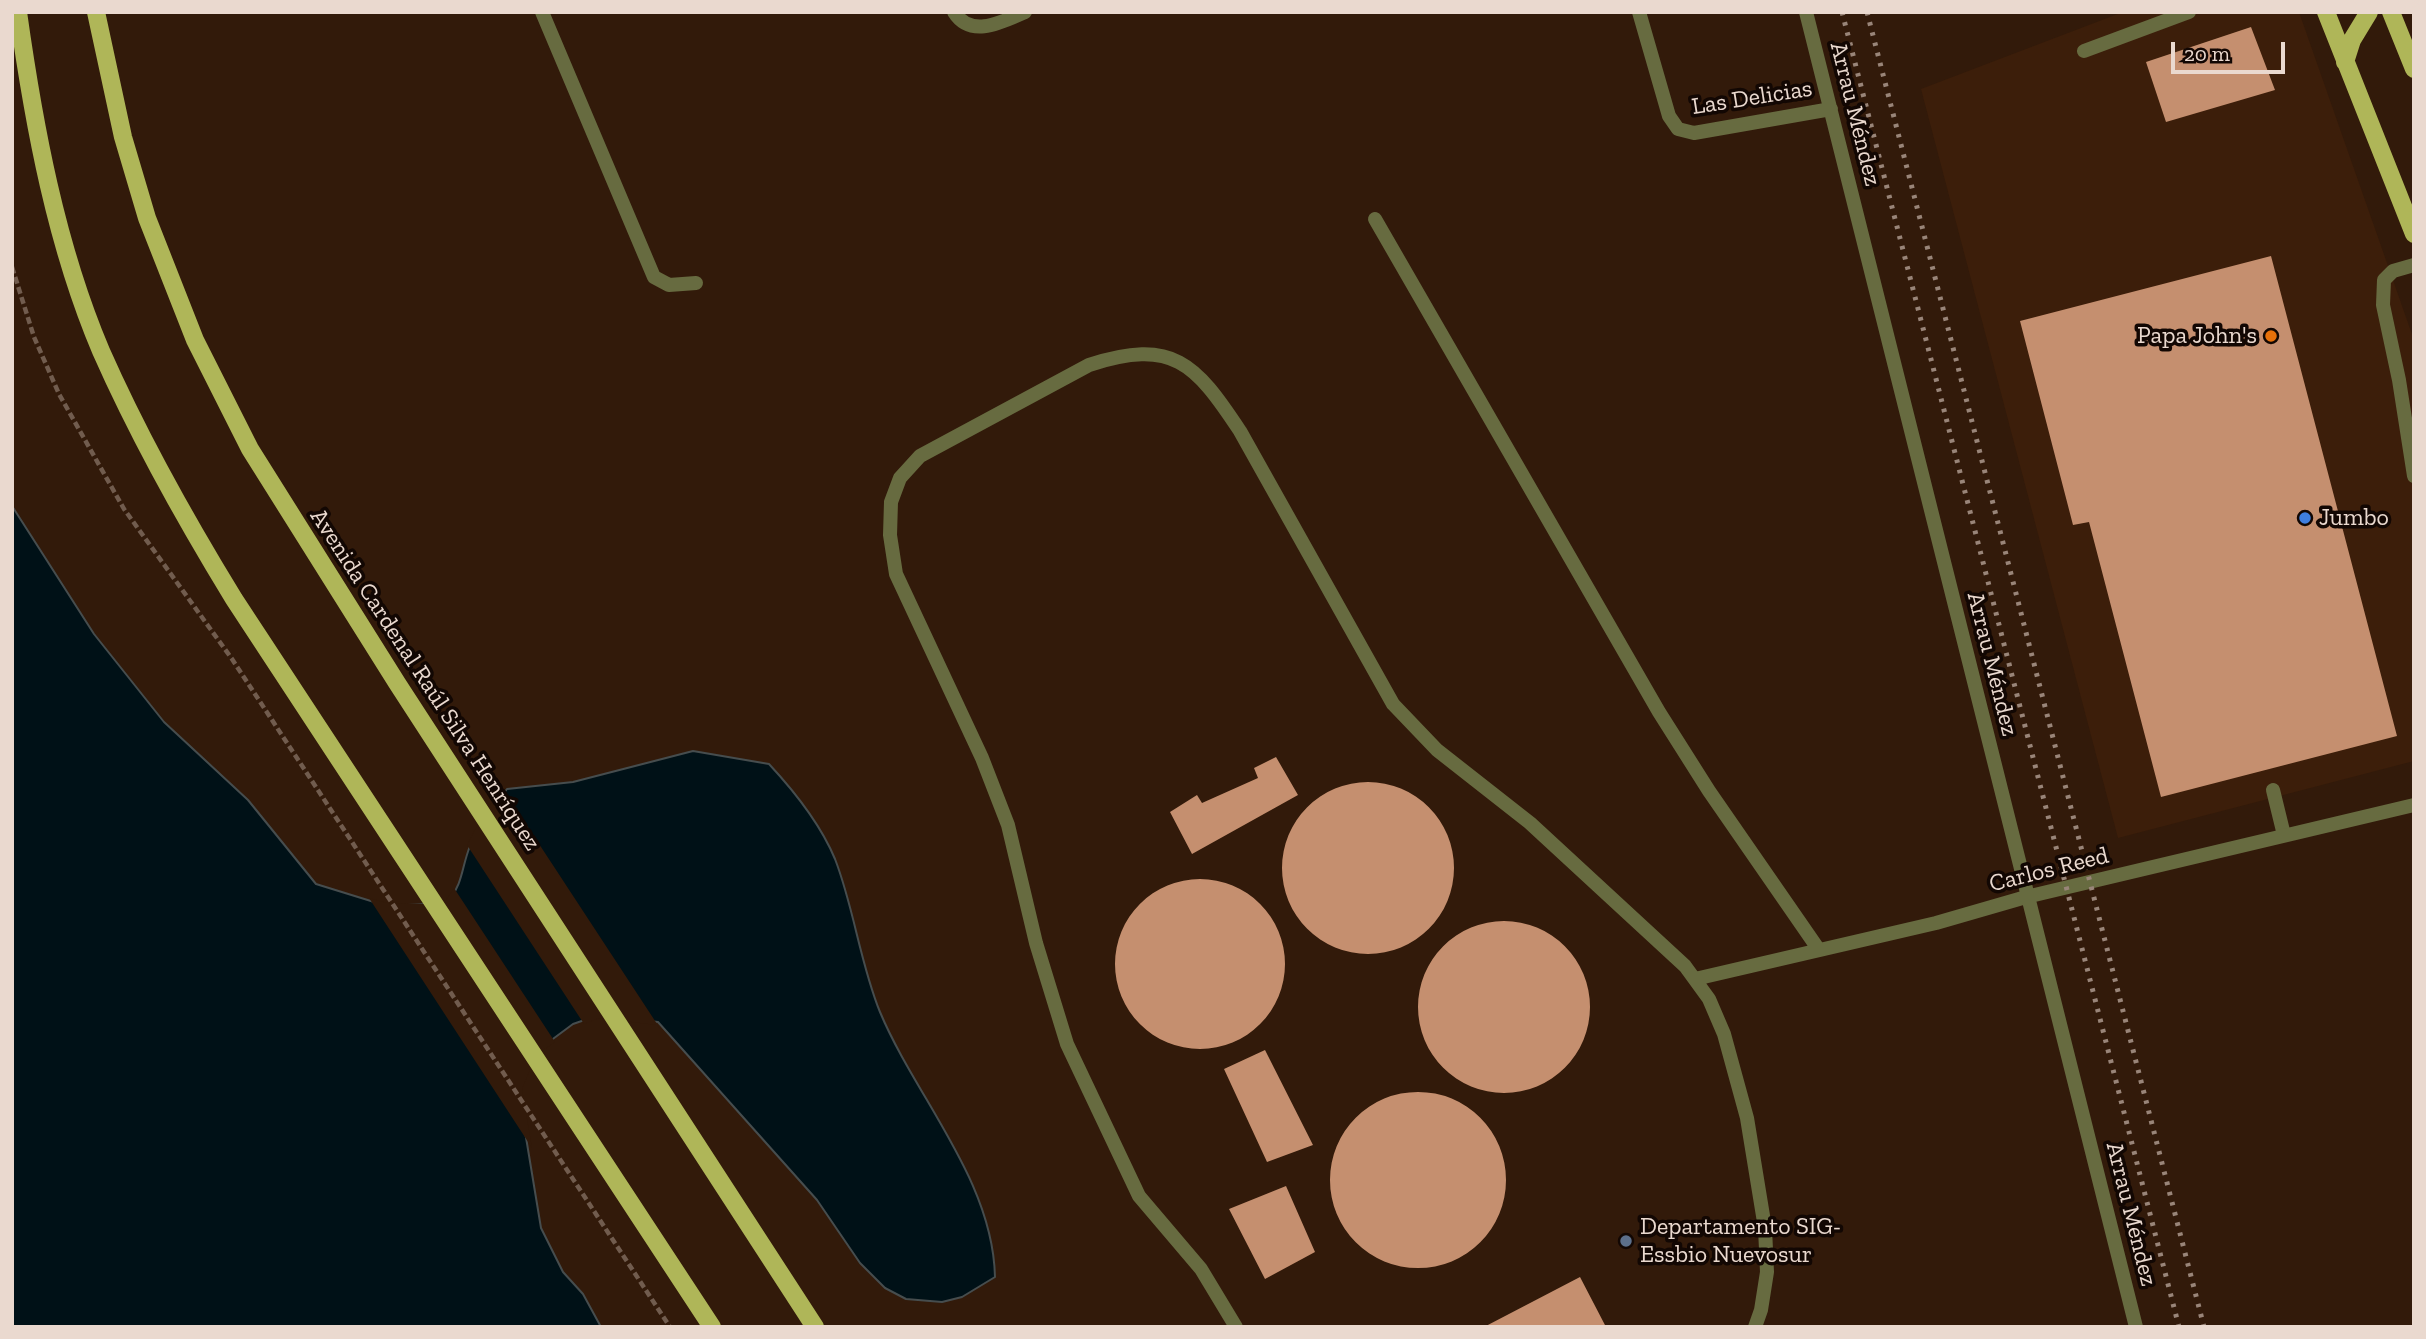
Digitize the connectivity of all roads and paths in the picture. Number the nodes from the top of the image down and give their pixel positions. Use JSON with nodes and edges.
{"nodes":[{"id":1,"x":18,"y":12,"type":"edge"},
{"id":2,"x":96,"y":12,"type":"edge"},
{"id":3,"x":542,"y":12,"type":"edge"},
{"id":4,"x":954,"y":12,"type":"edge"},
{"id":5,"x":1024,"y":12,"type":"edge"},
{"id":6,"x":1639,"y":12,"type":"edge"},
{"id":7,"x":1806,"y":12,"type":"edge"},
{"id":8,"x":2189,"y":12,"type":"edge"},
{"id":9,"x":2326,"y":12,"type":"edge"},
{"id":10,"x":2369,"y":12,"type":"edge"},
{"id":11,"x":2391,"y":12,"type":"edge"},
{"id":12,"x":2084,"y":51,"type":"dead end"},
{"id":13,"x":2345,"y":62,"type":"junction"},
{"id":14,"x":2414,"y":69,"type":"edge"},
{"id":15,"x":1831,"y":109,"type":"junction"},
{"id":16,"x":1375,"y":219,"type":"dead end"},
{"id":17,"x":2414,"y":234,"type":"edge"},
{"id":18,"x":2414,"y":265,"type":"edge"},
{"id":19,"x":12,"y":267,"type":"edge"},
{"id":20,"x":695,"y":283,"type":"dead end"},
{"id":21,"x":2399,"y":380,"type":"junction"},
{"id":22,"x":2414,"y":406,"type":"edge"},
{"id":23,"x":2414,"y":475,"type":"edge"},
{"id":24,"x":2273,"y":790,"type":"dead end"},
{"id":25,"x":2414,"y":804,"type":"edge"},
{"id":26,"x":2284,"y":835,"type":"junction"},
{"id":27,"x":2026,"y":897,"type":"junction"},
{"id":28,"x":1819,"y":950,"type":"junction"},
{"id":29,"x":1695,"y":979,"type":"junction"},
{"id":30,"x":670,"y":1327,"type":"edge"},
{"id":31,"x":712,"y":1327,"type":"edge"},
{"id":32,"x":815,"y":1327,"type":"edge"},
{"id":33,"x":1236,"y":1327,"type":"edge"},
{"id":34,"x":1755,"y":1327,"type":"edge"},
{"id":35,"x":2136,"y":1327,"type":"edge"}],
"edges":[{"from":1,"to":31,"type":"main road"},
{"from":2,"to":32,"type":"main road","name":"Avenida Cardenal Raúl Silva Henríquez"},
{"from":3,"to":20,"type":"street"},
{"from":4,"to":5,"type":"street"},
{"from":6,"to":15,"type":"street","name":"Las Delicias"},
{"from":7,"to":15,"type":"street","name":"Arrau Méndez"},
{"from":8,"to":12,"type":"street"},
{"from":9,"to":13,"type":"main road"},
{"from":10,"to":13,"type":"main road"},
{"from":11,"to":14,"type":"main road"},
{"from":13,"to":17,"type":"main road"},
{"from":15,"to":27,"type":"street","name":"Arrau Méndez"},
{"from":16,"to":28,"type":"street"},
{"from":18,"to":21,"type":"street"},
{"from":19,"to":30,"type":"path"},
{"from":21,"to":22,"type":"street"},
{"from":21,"to":23,"type":"street"},
{"from":24,"to":26,"type":"street"},
{"from":25,"to":26,"type":"street","name":"Carlos Reed"},
{"from":26,"to":27,"type":"street","name":"Carlos Reed"},
{"from":27,"to":28,"type":"street","name":"Carlos Reed"},
{"from":27,"to":35,"type":"street","name":"Arrau Méndez"},
{"from":28,"to":29,"type":"street","name":"Carlos Reed"},
{"from":29,"to":33,"type":"street"},
{"from":29,"to":34,"type":"street"}]}
